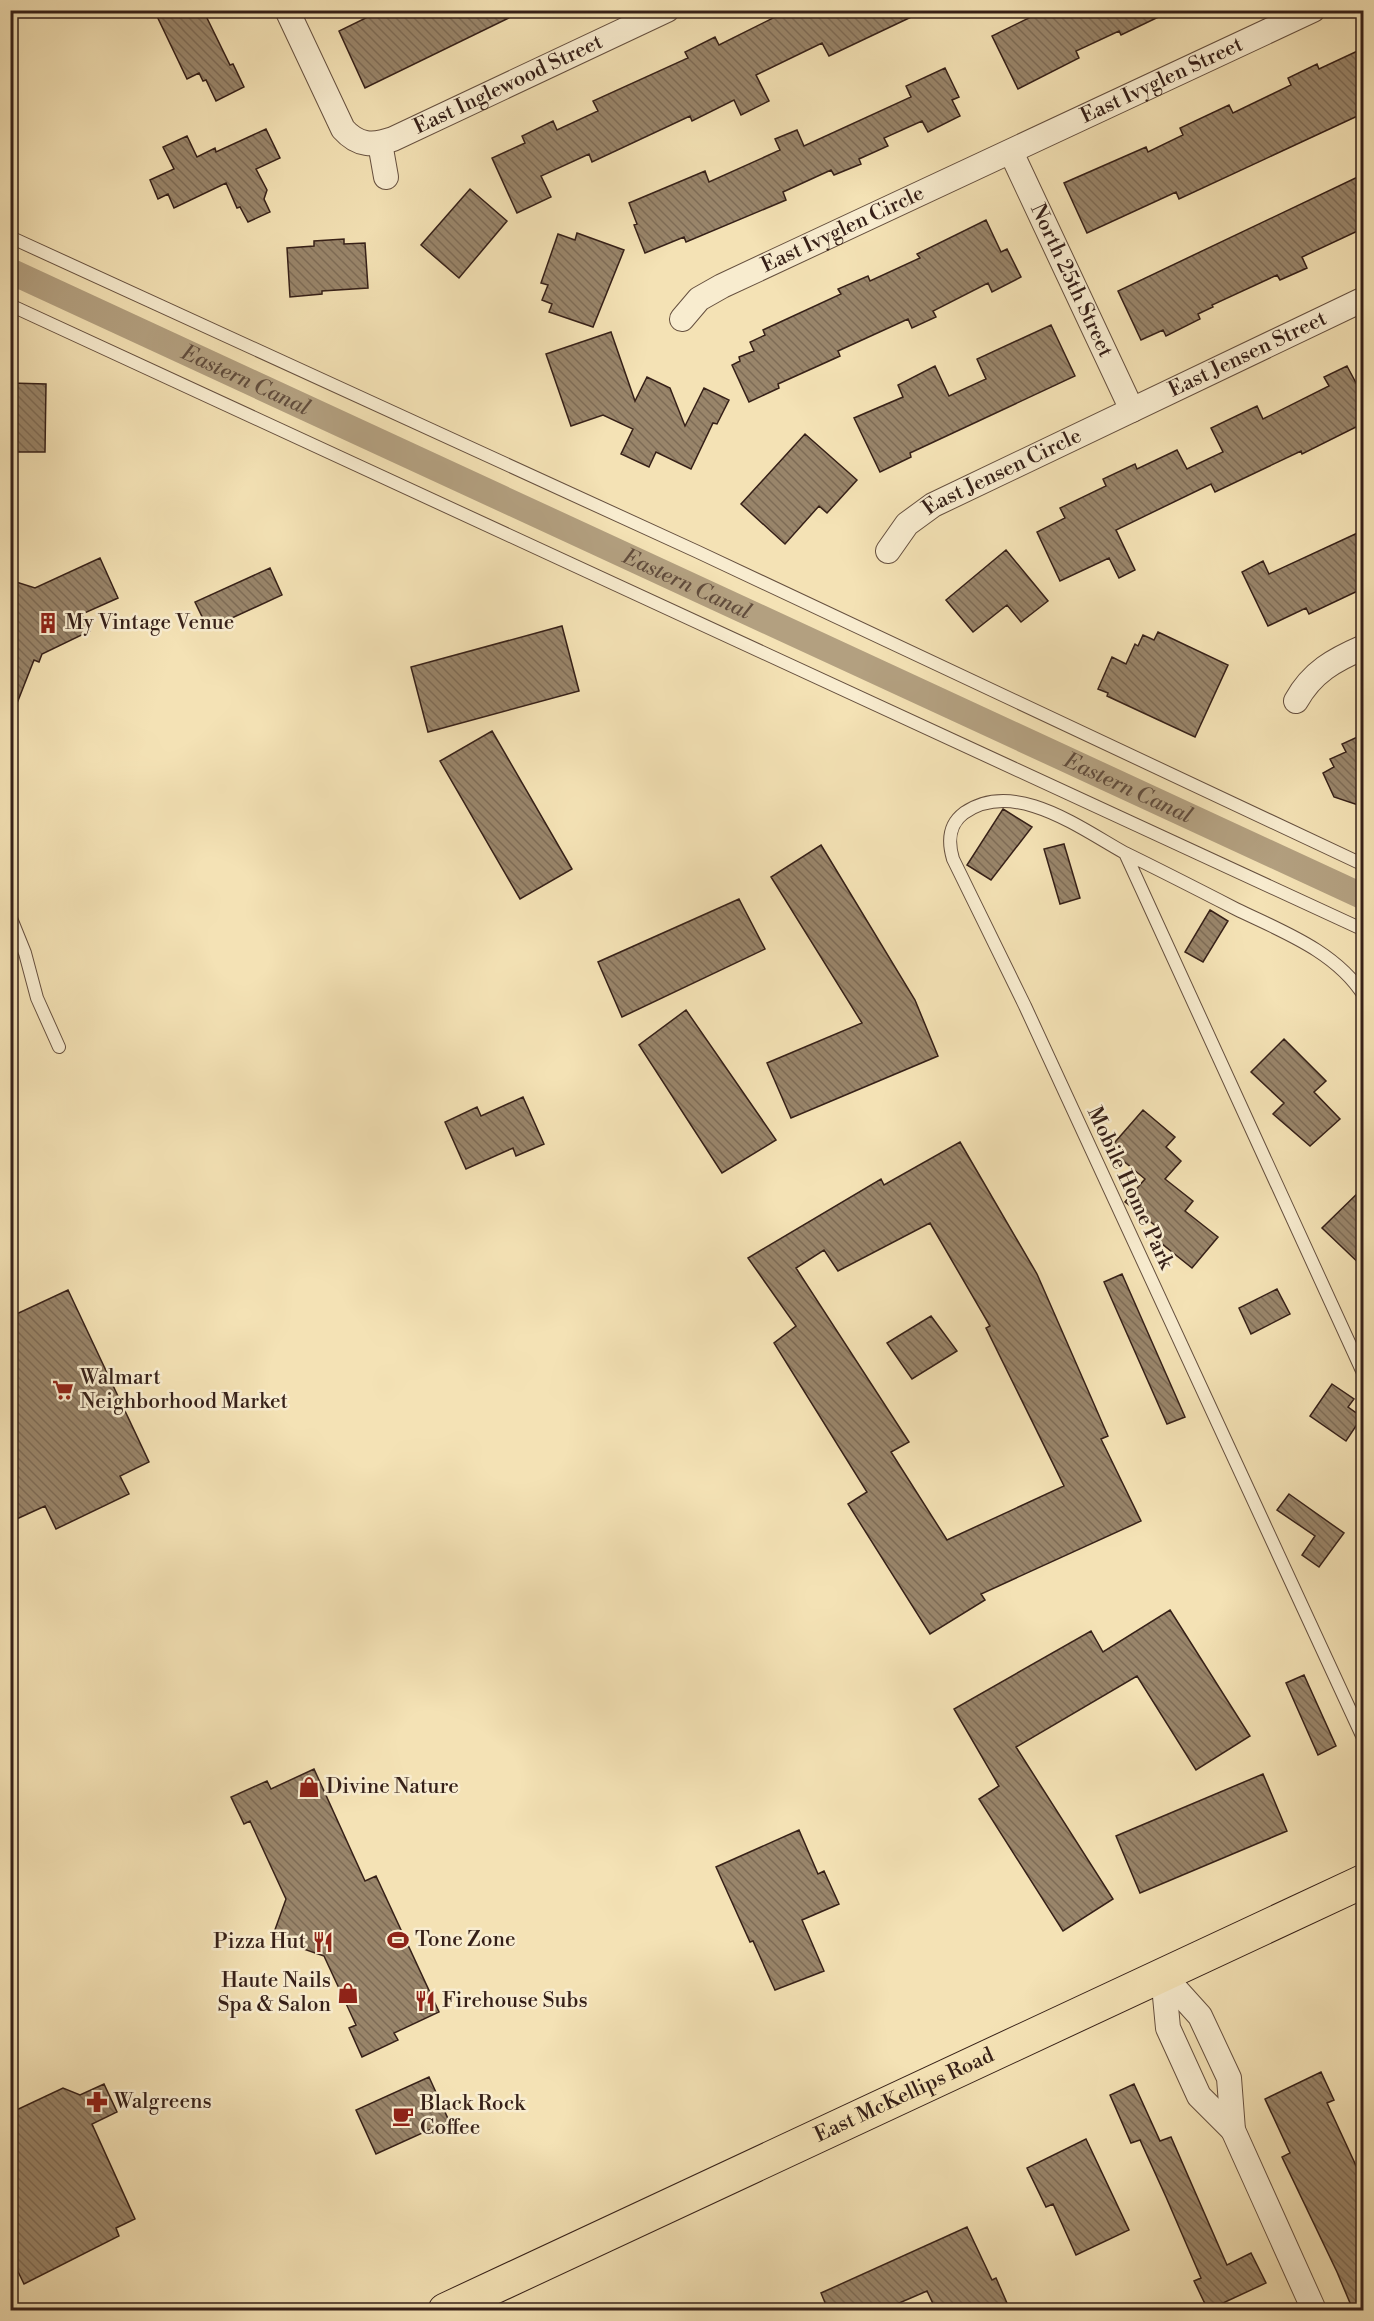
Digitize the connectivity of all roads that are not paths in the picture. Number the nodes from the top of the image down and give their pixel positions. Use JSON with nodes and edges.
{"nodes":[{"id":1,"x":286,"y":10,"type":"edge"},
{"id":2,"x":667,"y":10,"type":"edge"},
{"id":3,"x":1313,"y":10,"type":"edge"},
{"id":4,"x":370,"y":143,"type":"junction"},
{"id":5,"x":1011,"y":152,"type":"junction"},
{"id":6,"x":386,"y":177,"type":"dead end"},
{"id":7,"x":10,"y":237,"type":"edge"},
{"id":8,"x":1364,"y":299,"type":"edge"},
{"id":9,"x":10,"y":305,"type":"edge"},
{"id":10,"x":682,"y":319,"type":"dead end"},
{"id":11,"x":1132,"y":410,"type":"junction"},
{"id":12,"x":888,"y":551,"type":"dead end"},
{"id":13,"x":1364,"y":647,"type":"edge"},
{"id":14,"x":1296,"y":701,"type":"dead end"},
{"id":15,"x":1125,"y":853,"type":"junction"},
{"id":16,"x":1364,"y":865,"type":"edge"},
{"id":17,"x":10,"y":916,"type":"edge"},
{"id":18,"x":1364,"y":930,"type":"edge"},
{"id":19,"x":1364,"y":996,"type":"edge"},
{"id":20,"x":58,"y":1047,"type":"dead end"},
{"id":21,"x":1364,"y":1375,"type":"edge"},
{"id":22,"x":1364,"y":1740,"type":"edge"},
{"id":23,"x":1364,"y":1881,"type":"edge"},
{"id":24,"x":1162,"y":1975,"type":"junction"},
{"id":25,"x":1233,"y":2130,"type":"junction"},
{"id":26,"x":445,"y":2310,"type":"edge"},
{"id":27,"x":1314,"y":2310,"type":"edge"}],
"edges":[{"from":1,"to":4,"type":"street"},
{"from":2,"to":4,"type":"street","name":"East Inglewood Street"},
{"from":3,"to":5,"type":"street","name":"East Ivyglen Street"},
{"from":4,"to":6,"type":"street"},
{"from":5,"to":10,"type":"street","name":"East Ivyglen Circle"},
{"from":5,"to":11,"type":"street","name":"North 25th Street"},
{"from":7,"to":16,"type":"lane"},
{"from":8,"to":11,"type":"street","name":"East Jensen Street"},
{"from":9,"to":18,"type":"lane"},
{"from":11,"to":12,"type":"street","name":"East Jensen Circle"},
{"from":13,"to":14,"type":"street"},
{"from":15,"to":19,"type":"lane","name":"Mobile Home Park"},
{"from":15,"to":21,"type":"lane"},
{"from":15,"to":22,"type":"lane","name":"Mobile Home Park"},
{"from":17,"to":20,"type":"lane"},
{"from":23,"to":24,"type":"main road","name":"East McKellips Road"},
{"from":24,"to":25,"type":"street"},
{"from":24,"to":25,"type":"street"},
{"from":24,"to":26,"type":"main road","name":"East McKellips Road"},
{"from":25,"to":27,"type":"street"}]}
